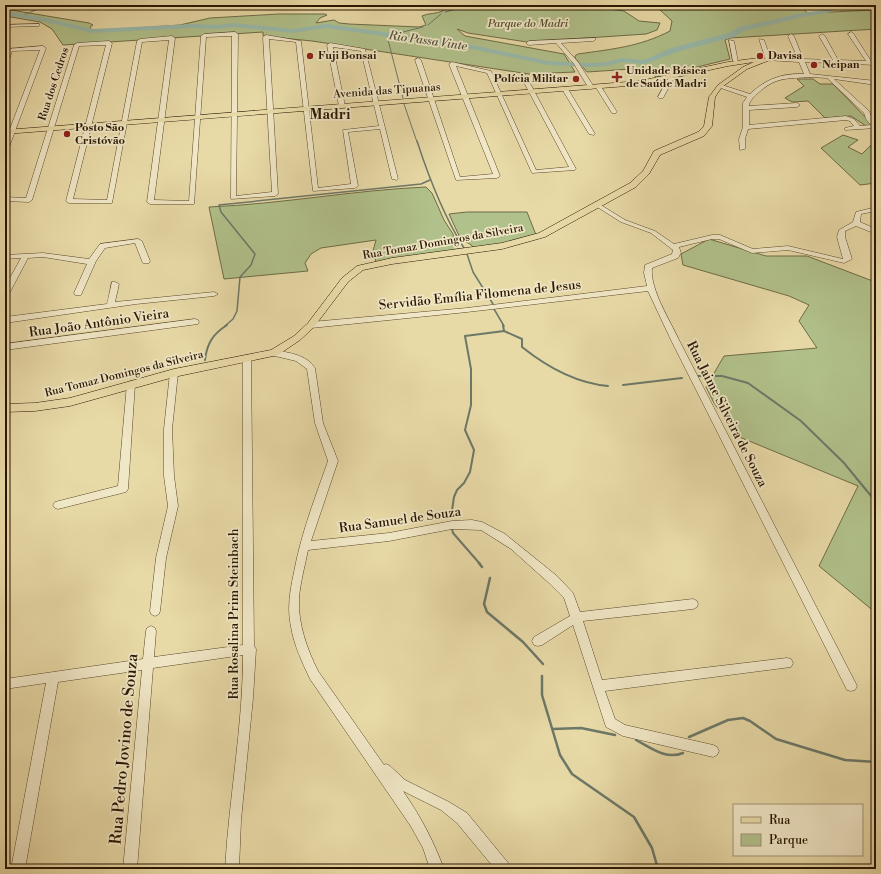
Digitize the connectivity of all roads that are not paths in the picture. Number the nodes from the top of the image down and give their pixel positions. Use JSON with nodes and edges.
{"nodes":[{"id":1,"x":37,"y":25,"type":"dead end"},
{"id":2,"x":5,"y":26,"type":"edge"},
{"id":3,"x":851,"y":34,"type":"dead end"},
{"id":4,"x":791,"y":36,"type":"dead end"},
{"id":5,"x":822,"y":36,"type":"dead end"},
{"id":6,"x":592,"y":39,"type":"dead end"},
{"id":7,"x":761,"y":40,"type":"dead end"},
{"id":8,"x":557,"y":41,"type":"junction"},
{"id":9,"x":731,"y":41,"type":"dead end"},
{"id":10,"x":564,"y":50,"type":"junction"},
{"id":11,"x":768,"y":59,"type":"junction"},
{"id":12,"x":418,"y":60,"type":"dead end"},
{"id":13,"x":801,"y":60,"type":"junction"},
{"id":14,"x":736,"y":61,"type":"junction"},
{"id":15,"x":5,"y":62,"type":"edge"},
{"id":16,"x":836,"y":62,"type":"junction"},
{"id":17,"x":870,"y":63,"type":"junction"},
{"id":18,"x":876,"y":63,"type":"edge"},
{"id":19,"x":523,"y":75,"type":"dead end"},
{"id":20,"x":808,"y":76,"type":"junction"},
{"id":21,"x":829,"y":77,"type":"junction"},
{"id":22,"x":671,"y":78,"type":"junction"},
{"id":23,"x":876,"y":83,"type":"edge"},
{"id":24,"x":720,"y":86,"type":"junction"},
{"id":25,"x":595,"y":87,"type":"junction"},
{"id":26,"x":565,"y":89,"type":"junction"},
{"id":27,"x":532,"y":91,"type":"junction"},
{"id":28,"x":499,"y":94,"type":"junction"},
{"id":29,"x":465,"y":96,"type":"junction"},
{"id":30,"x":661,"y":97,"type":"dead end"},
{"id":31,"x":752,"y":97,"type":"junction"},
{"id":32,"x":431,"y":99,"type":"junction"},
{"id":33,"x":377,"y":103,"type":"junction"},
{"id":34,"x":797,"y":104,"type":"dead end"},
{"id":35,"x":342,"y":106,"type":"junction"},
{"id":36,"x":746,"y":108,"type":"junction"},
{"id":37,"x":306,"y":109,"type":"junction"},
{"id":38,"x":270,"y":111,"type":"junction"},
{"id":39,"x":614,"y":112,"type":"dead end"},
{"id":40,"x":234,"y":114,"type":"junction"},
{"id":41,"x":869,"y":116,"type":"junction"},
{"id":42,"x":876,"y":116,"type":"edge"},
{"id":43,"x":199,"y":117,"type":"junction"},
{"id":44,"x":162,"y":120,"type":"junction"},
{"id":45,"x":125,"y":123,"type":"junction"},
{"id":46,"x":88,"y":126,"type":"junction"},
{"id":47,"x":876,"y":126,"type":"edge"},
{"id":48,"x":382,"y":127,"type":"junction"},
{"id":49,"x":746,"y":127,"type":"junction"},
{"id":50,"x":50,"y":128,"type":"junction"},
{"id":51,"x":859,"y":128,"type":"junction"},
{"id":52,"x":847,"y":129,"type":"dead end"},
{"id":53,"x":8,"y":132,"type":"edge"},
{"id":54,"x":592,"y":134,"type":"dead end"},
{"id":55,"x":742,"y":149,"type":"dead end"},
{"id":56,"x":5,"y":150,"type":"edge"},
{"id":57,"x":395,"y":179,"type":"dead end"},
{"id":58,"x":5,"y":199,"type":"edge"},
{"id":59,"x":596,"y":204,"type":"junction"},
{"id":60,"x":876,"y":209,"type":"edge"},
{"id":61,"x":856,"y":223,"type":"junction"},
{"id":62,"x":876,"y":232,"type":"edge"},
{"id":63,"x":674,"y":246,"type":"junction"},
{"id":64,"x":26,"y":255,"type":"junction"},
{"id":65,"x":5,"y":257,"type":"edge"},
{"id":66,"x":146,"y":261,"type":"dead end"},
{"id":67,"x":92,"y":262,"type":"junction"},
{"id":68,"x":115,"y":284,"type":"dead end"},
{"id":69,"x":651,"y":288,"type":"junction"},
{"id":70,"x":78,"y":293,"type":"dead end"},
{"id":71,"x":5,"y":294,"type":"edge"},
{"id":72,"x":214,"y":294,"type":"dead end"},
{"id":73,"x":110,"y":306,"type":"junction"},
{"id":74,"x":5,"y":320,"type":"edge"},
{"id":75,"x":195,"y":322,"type":"dead end"},
{"id":76,"x":311,"y":325,"type":"junction"},
{"id":77,"x":5,"y":347,"type":"edge"},
{"id":78,"x":274,"y":353,"type":"junction"},
{"id":79,"x":247,"y":359,"type":"junction"},
{"id":80,"x":174,"y":372,"type":"junction"},
{"id":81,"x":131,"y":384,"type":"junction"},
{"id":82,"x":5,"y":408,"type":"edge"},
{"id":83,"x":58,"y":505,"type":"dead end"},
{"id":84,"x":304,"y":546,"type":"junction"},
{"id":85,"x":693,"y":604,"type":"dead end"},
{"id":86,"x":155,"y":611,"type":"dead end"},
{"id":87,"x":577,"y":617,"type":"junction"},
{"id":88,"x":151,"y":631,"type":"dead end"},
{"id":89,"x":538,"y":641,"type":"dead end"},
{"id":90,"x":250,"y":649,"type":"junction"},
{"id":91,"x":787,"y":663,"type":"dead end"},
{"id":92,"x":148,"y":664,"type":"junction"},
{"id":93,"x":53,"y":677,"type":"junction"},
{"id":94,"x":5,"y":684,"type":"edge"},
{"id":95,"x":598,"y":686,"type":"junction"},
{"id":96,"x":851,"y":686,"type":"dead end"},
{"id":97,"x":713,"y":751,"type":"dead end"},
{"id":98,"x":379,"y":767,"type":"junction"},
{"id":99,"x":18,"y":869,"type":"edge"},
{"id":100,"x":130,"y":869,"type":"edge"},
{"id":101,"x":232,"y":869,"type":"edge"},
{"id":102,"x":437,"y":869,"type":"edge"},
{"id":103,"x":504,"y":869,"type":"edge"}],
"edges":[{"from":1,"to":2,"type":"street"},
{"from":3,"to":17,"type":"street"},
{"from":4,"to":13,"type":"street"},
{"from":5,"to":16,"type":"street"},
{"from":6,"to":8,"type":"street"},
{"from":7,"to":11,"type":"street"},
{"from":8,"to":10,"type":"street"},
{"from":8,"to":10,"type":"street"},
{"from":9,"to":14,"type":"street"},
{"from":10,"to":25,"type":"street"},
{"from":11,"to":13,"type":"street","name":"Rua Tomaz Domingos da Silveira"},
{"from":11,"to":14,"type":"main road","name":"Avenida das Tipuanas"},
{"from":11,"to":24,"type":"main road","name":"Rua Tomaz Domingos da Silveira"},
{"from":12,"to":32,"type":"street"},
{"from":13,"to":16,"type":"street","name":"Rua Tomaz Domingos da Silveira"},
{"from":13,"to":20,"type":"street"},
{"from":14,"to":22,"type":"main road","name":"Avenida das Tipuanas"},
{"from":15,"to":53,"type":"street"},
{"from":16,"to":17,"type":"street","name":"Rua Tomaz Domingos da Silveira"},
{"from":17,"to":18,"type":"street","name":"Rua Tomaz Domingos da Silveira"},
{"from":19,"to":27,"type":"street"},
{"from":20,"to":21,"type":"street"},
{"from":20,"to":31,"type":"street"},
{"from":21,"to":23,"type":"street"},
{"from":21,"to":41,"type":"street"},
{"from":22,"to":25,"type":"main road","name":"Avenida das Tipuanas"},
{"from":22,"to":30,"type":"street"},
{"from":24,"to":31,"type":"street"},
{"from":24,"to":59,"type":"main road","name":"Rua Tomaz Domingos da Silveira"},
{"from":25,"to":26,"type":"main road","name":"Avenida das Tipuanas"},
{"from":25,"to":39,"type":"street"},
{"from":26,"to":27,"type":"main road","name":"Avenida das Tipuanas"},
{"from":26,"to":54,"type":"street"},
{"from":27,"to":28,"type":"main road","name":"Avenida das Tipuanas"},
{"from":27,"to":28,"type":"street"},
{"from":28,"to":29,"type":"main road","name":"Avenida das Tipuanas"},
{"from":28,"to":29,"type":"street"},
{"from":29,"to":32,"type":"main road","name":"Avenida das Tipuanas"},
{"from":29,"to":32,"type":"street"},
{"from":31,"to":36,"type":"street"},
{"from":32,"to":33,"type":"main road","name":"Avenida das Tipuanas"},
{"from":33,"to":35,"type":"main road","name":"Avenida das Tipuanas"},
{"from":33,"to":35,"type":"street"},
{"from":33,"to":48,"type":"street"},
{"from":34,"to":36,"type":"street"},
{"from":35,"to":37,"type":"main road","name":"Avenida das Tipuanas"},
{"from":36,"to":49,"type":"street"},
{"from":37,"to":38,"type":"main road","name":"Avenida das Tipuanas"},
{"from":37,"to":38,"type":"street"},
{"from":37,"to":48,"type":"street"},
{"from":38,"to":40,"type":"main road","name":"Avenida das Tipuanas"},
{"from":38,"to":40,"type":"street"},
{"from":40,"to":43,"type":"main road","name":"Avenida das Tipuanas"},
{"from":40,"to":43,"type":"street"},
{"from":41,"to":42,"type":"street"},
{"from":41,"to":47,"type":"street"},
{"from":43,"to":44,"type":"main road","name":"Avenida das Tipuanas"},
{"from":43,"to":44,"type":"street"},
{"from":44,"to":45,"type":"main road","name":"Avenida das Tipuanas"},
{"from":44,"to":45,"type":"street"},
{"from":45,"to":46,"type":"main road","name":"Avenida das Tipuanas"},
{"from":45,"to":46,"type":"street"},
{"from":46,"to":50,"type":"main road","name":"Avenida das Tipuanas"},
{"from":46,"to":50,"type":"street","name":"Rua dos Cedros"},
{"from":47,"to":51,"type":"street"},
{"from":48,"to":57,"type":"street"},
{"from":49,"to":51,"type":"street"},
{"from":49,"to":55,"type":"street"},
{"from":50,"to":53,"type":"main road","name":"Avenida das Tipuanas"},
{"from":50,"to":58,"type":"street","name":"Rua dos Cedros"},
{"from":51,"to":52,"type":"street"},
{"from":53,"to":56,"type":"street"},
{"from":59,"to":63,"type":"street"},
{"from":59,"to":76,"type":"main road","name":"Rua Tomaz Domingos da Silveira"},
{"from":60,"to":61,"type":"street"},
{"from":61,"to":62,"type":"street"},
{"from":61,"to":63,"type":"street"},
{"from":63,"to":69,"type":"street","name":"Rua Jaime Silveira de Souza"},
{"from":64,"to":65,"type":"street"},
{"from":64,"to":67,"type":"street"},
{"from":64,"to":71,"type":"street"},
{"from":66,"to":67,"type":"street"},
{"from":67,"to":70,"type":"street"},
{"from":68,"to":73,"type":"street"},
{"from":69,"to":76,"type":"street","name":"Servidão Emília Filomena de Jesus"},
{"from":69,"to":96,"type":"street","name":"Rua Jaime Silveira de Souza"},
{"from":72,"to":73,"type":"street"},
{"from":73,"to":74,"type":"street"},
{"from":75,"to":77,"type":"street","name":"Rua João Antônio Vieira"},
{"from":76,"to":78,"type":"main road","name":"Rua Tomaz Domingos da Silveira"},
{"from":78,"to":79,"type":"main road","name":"Rua Tomaz Domingos da Silveira"},
{"from":78,"to":84,"type":"street"},
{"from":79,"to":80,"type":"main road","name":"Rua Tomaz Domingos da Silveira"},
{"from":79,"to":90,"type":"street","name":"Rua Rosalina Prim Steinbach"},
{"from":80,"to":81,"type":"main road","name":"Rua Tomaz Domingos da Silveira"},
{"from":80,"to":86,"type":"street"},
{"from":81,"to":82,"type":"main road","name":"Rua Tomaz Domingos da Silveira"},
{"from":81,"to":83,"type":"street"},
{"from":84,"to":87,"type":"street","name":"Rua Samuel de Souza"},
{"from":84,"to":98,"type":"street"},
{"from":85,"to":87,"type":"street"},
{"from":87,"to":89,"type":"street"},
{"from":87,"to":95,"type":"street","name":"Rua Samuel de Souza"},
{"from":88,"to":92,"type":"street","name":"Rua Pedro Jovino de Souza"},
{"from":90,"to":92,"type":"street"},
{"from":90,"to":101,"type":"street","name":"Rua Rosalina Prim Steinbach"},
{"from":91,"to":95,"type":"street"},
{"from":92,"to":93,"type":"street"},
{"from":92,"to":100,"type":"street","name":"Rua Pedro Jovino de Souza"},
{"from":93,"to":94,"type":"street"},
{"from":93,"to":99,"type":"street"},
{"from":95,"to":97,"type":"street","name":"Rua Samuel de Souza"},
{"from":98,"to":102,"type":"street"},
{"from":98,"to":103,"type":"street"}]}
